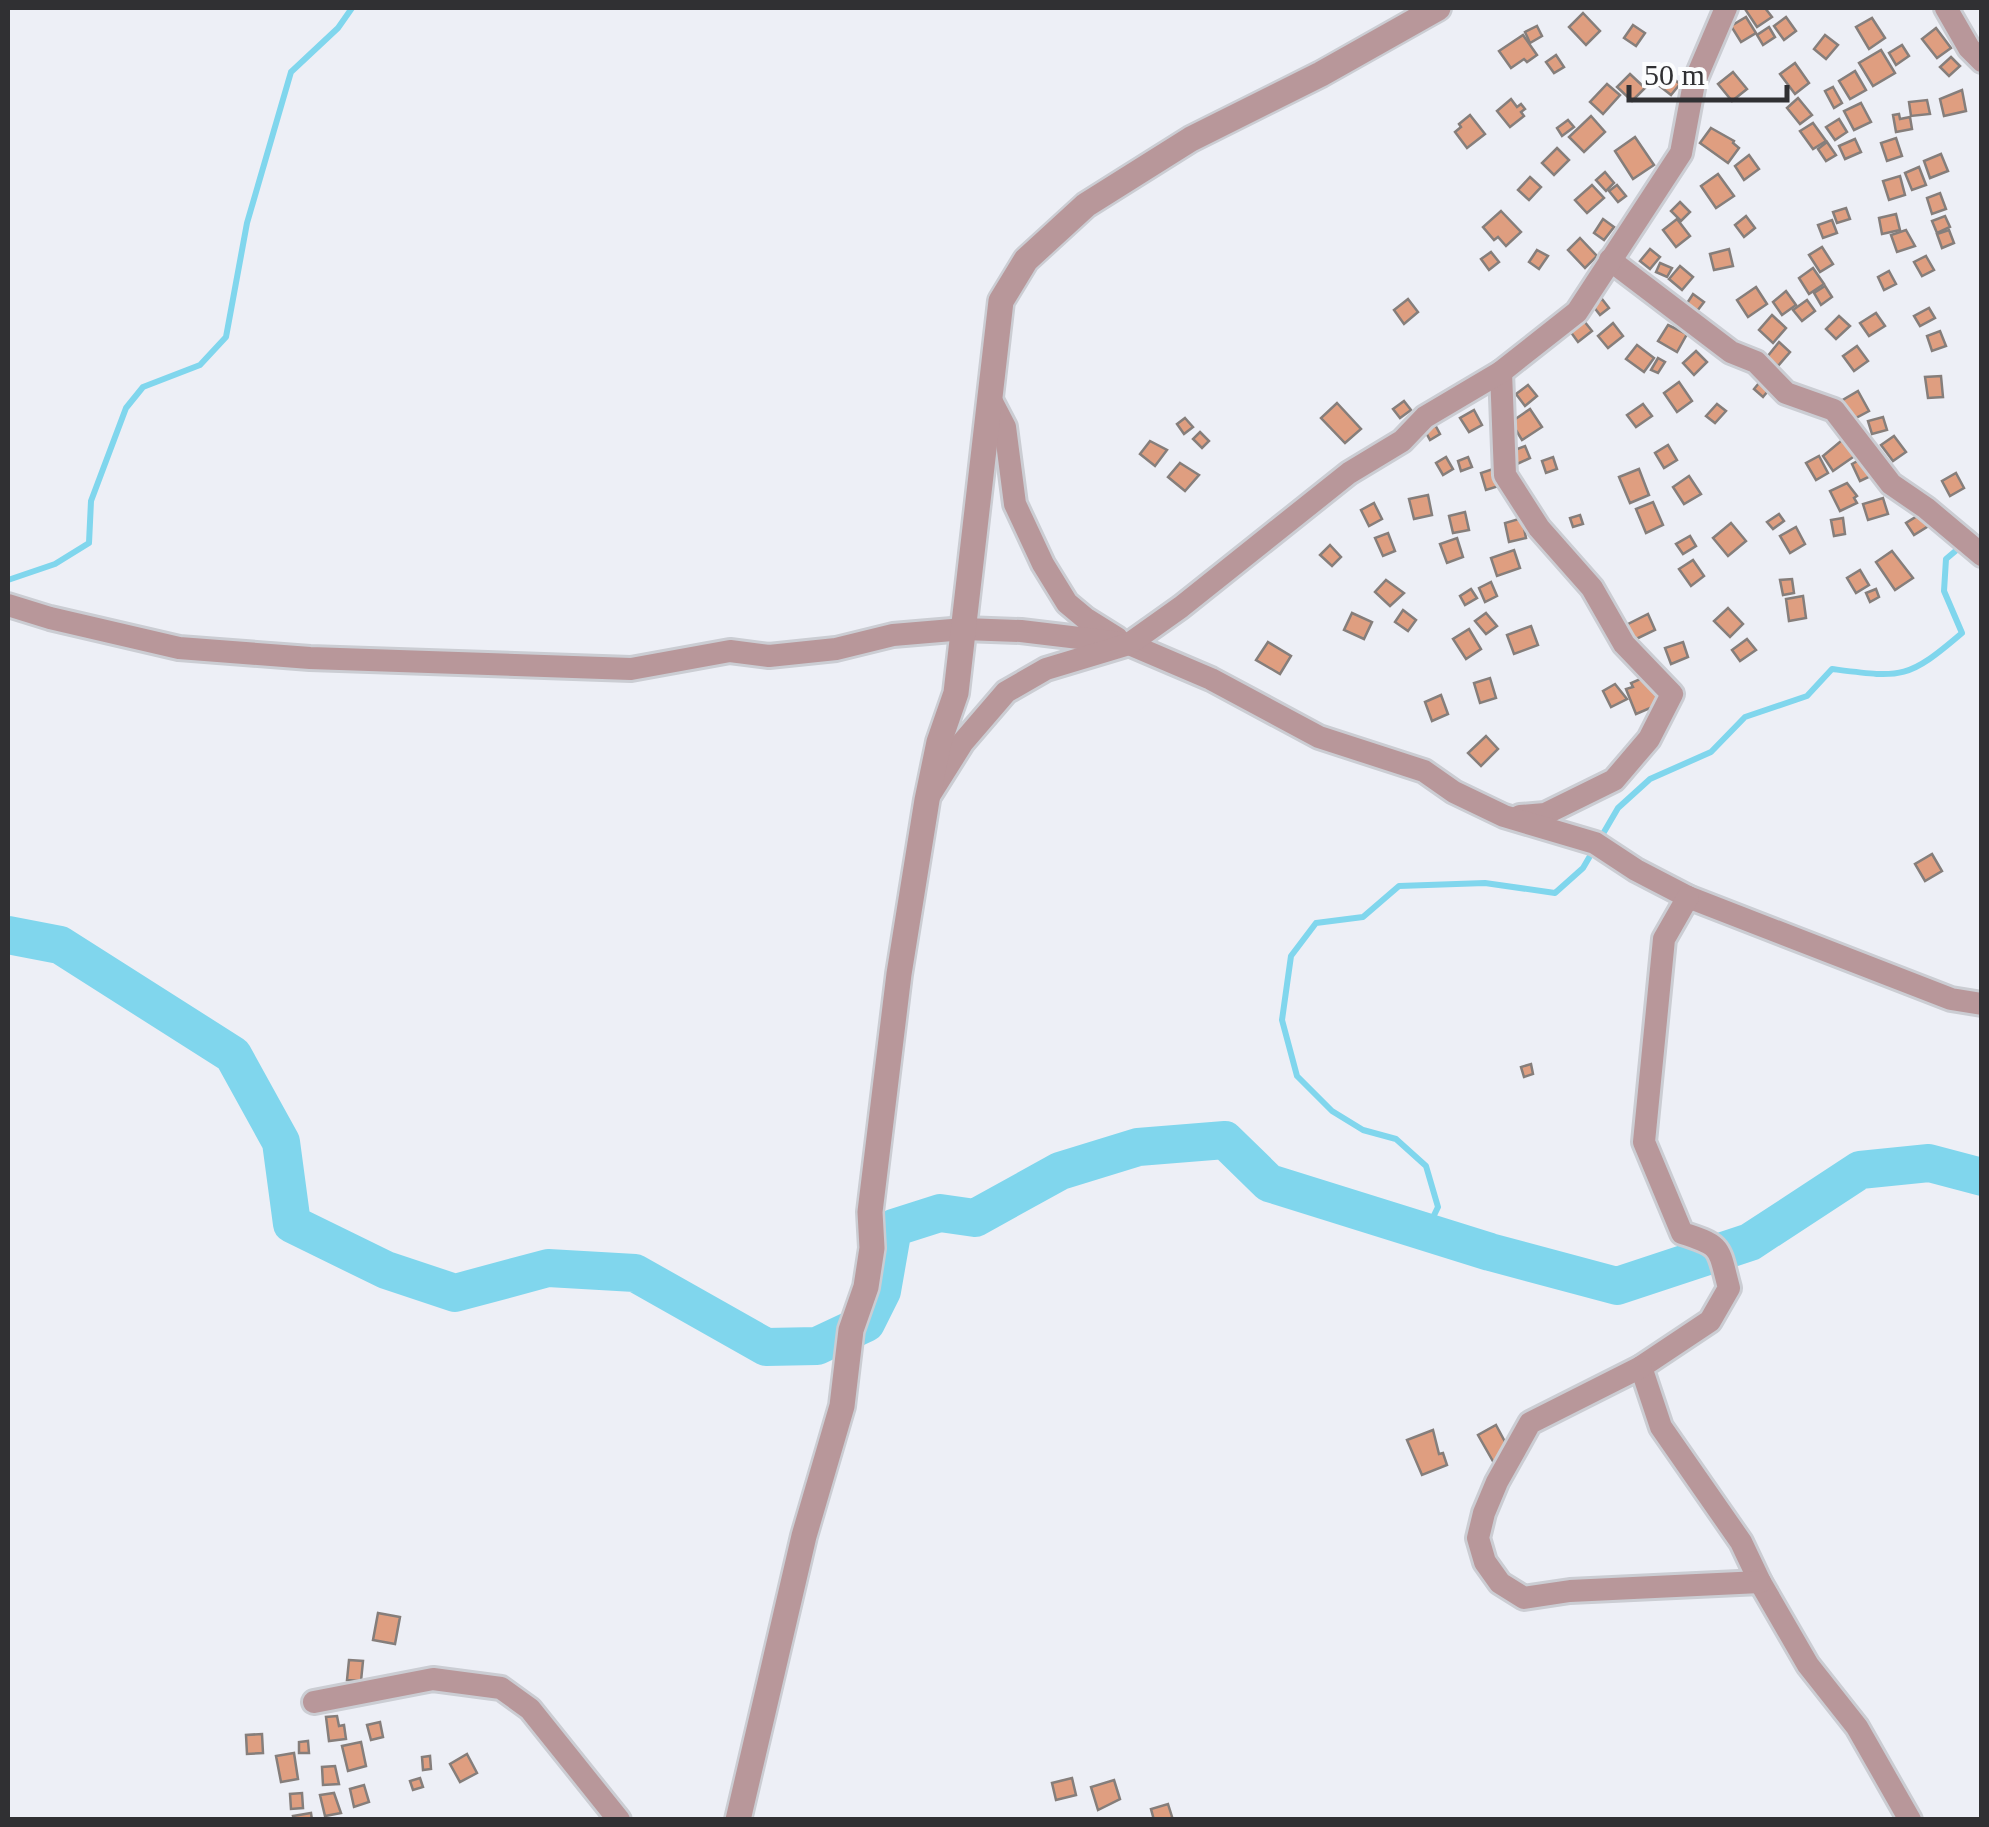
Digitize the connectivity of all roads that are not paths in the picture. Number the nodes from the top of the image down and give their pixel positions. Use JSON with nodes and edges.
{"nodes":[{"id":1,"x":1438,"y":8,"type":"edge"},
{"id":2,"x":1726,"y":8,"type":"edge"},
{"id":3,"x":1946,"y":8,"type":"edge"},
{"id":4,"x":1982,"y":61,"type":"edge"},
{"id":5,"x":1610,"y":260,"type":"junction"},
{"id":6,"x":1500,"y":372,"type":"junction"},
{"id":7,"x":991,"y":400,"type":"junction"},
{"id":8,"x":1982,"y":555,"type":"edge"},
{"id":9,"x":8,"y":605,"type":"edge"},
{"id":10,"x":964,"y":629,"type":"junction"},
{"id":11,"x":1129,"y":644,"type":"junction"},
{"id":12,"x":927,"y":800,"type":"junction"},
{"id":13,"x":1504,"y":816,"type":"junction"},
{"id":14,"x":1688,"y":897,"type":"junction"},
{"id":15,"x":1982,"y":1004,"type":"edge"},
{"id":16,"x":1641,"y":1367,"type":"junction"},
{"id":17,"x":1760,"y":1582,"type":"junction"},
{"id":18,"x":314,"y":1702,"type":"dead end"},
{"id":19,"x":619,"y":1820,"type":"edge"},
{"id":20,"x":738,"y":1820,"type":"edge"},
{"id":21,"x":1910,"y":1820,"type":"edge"}],
"edges":[{"from":1,"to":7,"type":"street"},
{"from":2,"to":5,"type":"street"},
{"from":3,"to":4,"type":"street"},
{"from":5,"to":6,"type":"street"},
{"from":5,"to":8,"type":"street"},
{"from":6,"to":11,"type":"street"},
{"from":6,"to":13,"type":"street"},
{"from":7,"to":10,"type":"street"},
{"from":7,"to":11,"type":"street"},
{"from":9,"to":10,"type":"street"},
{"from":10,"to":11,"type":"street"},
{"from":10,"to":12,"type":"street"},
{"from":11,"to":12,"type":"street"},
{"from":11,"to":13,"type":"street"},
{"from":12,"to":20,"type":"street"},
{"from":13,"to":14,"type":"street"},
{"from":14,"to":15,"type":"street"},
{"from":14,"to":16,"type":"street"},
{"from":16,"to":17,"type":"street"},
{"from":16,"to":17,"type":"street"},
{"from":17,"to":21,"type":"street"},
{"from":18,"to":19,"type":"street"}]}
